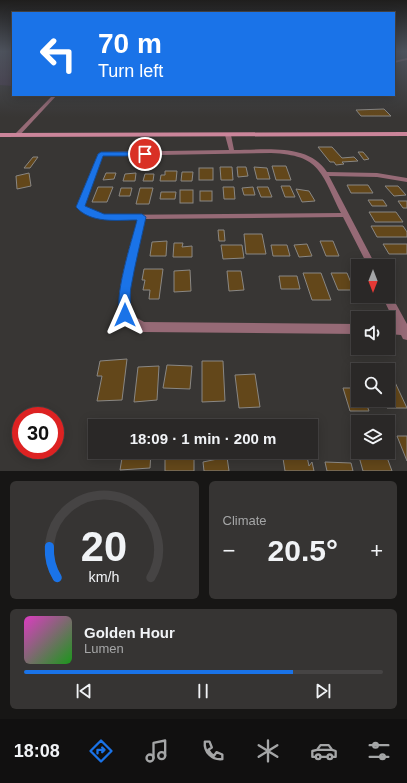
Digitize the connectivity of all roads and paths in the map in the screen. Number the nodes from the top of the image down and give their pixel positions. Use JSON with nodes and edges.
{"nodes":[{"id":1,"x":55,"y":96,"type":"edge"},
{"id":2,"x":407,"y":134,"type":"edge"},
{"id":3,"x":0,"y":135,"type":"edge"},
{"id":4,"x":17,"y":135,"type":"junction"},
{"id":5,"x":228,"y":135,"type":"junction"},
{"id":6,"x":232,"y":152,"type":"junction"},
{"id":7,"x":326,"y":174,"type":"junction"},
{"id":8,"x":407,"y":180,"type":"edge"},
{"id":9,"x":346,"y":216,"type":"junction"},
{"id":10,"x":142,"y":217,"type":"junction"},
{"id":11,"x":368,"y":259,"type":"edge"},
{"id":12,"x":391,"y":303,"type":"edge"},
{"id":13,"x":351,"y":329,"type":"edge"},
{"id":14,"x":395,"y":330,"type":"edge"},
{"id":15,"x":406,"y":332,"type":"edge"}],
"edges":[{"from":1,"to":4,"type":"street"},
{"from":2,"to":5,"type":"street"},
{"from":3,"to":4,"type":"street"},
{"from":4,"to":5,"type":"street"},
{"from":5,"to":6,"type":"street"},
{"from":6,"to":7,"type":"street"},
{"from":6,"to":10,"type":"street"},
{"from":7,"to":8,"type":"street"},
{"from":7,"to":9,"type":"street"},
{"from":9,"to":10,"type":"street"},
{"from":9,"to":11,"type":"street"},
{"from":10,"to":13,"type":"street"},
{"from":12,"to":15,"type":"street"},
{"from":14,"to":15,"type":"street"}]}
